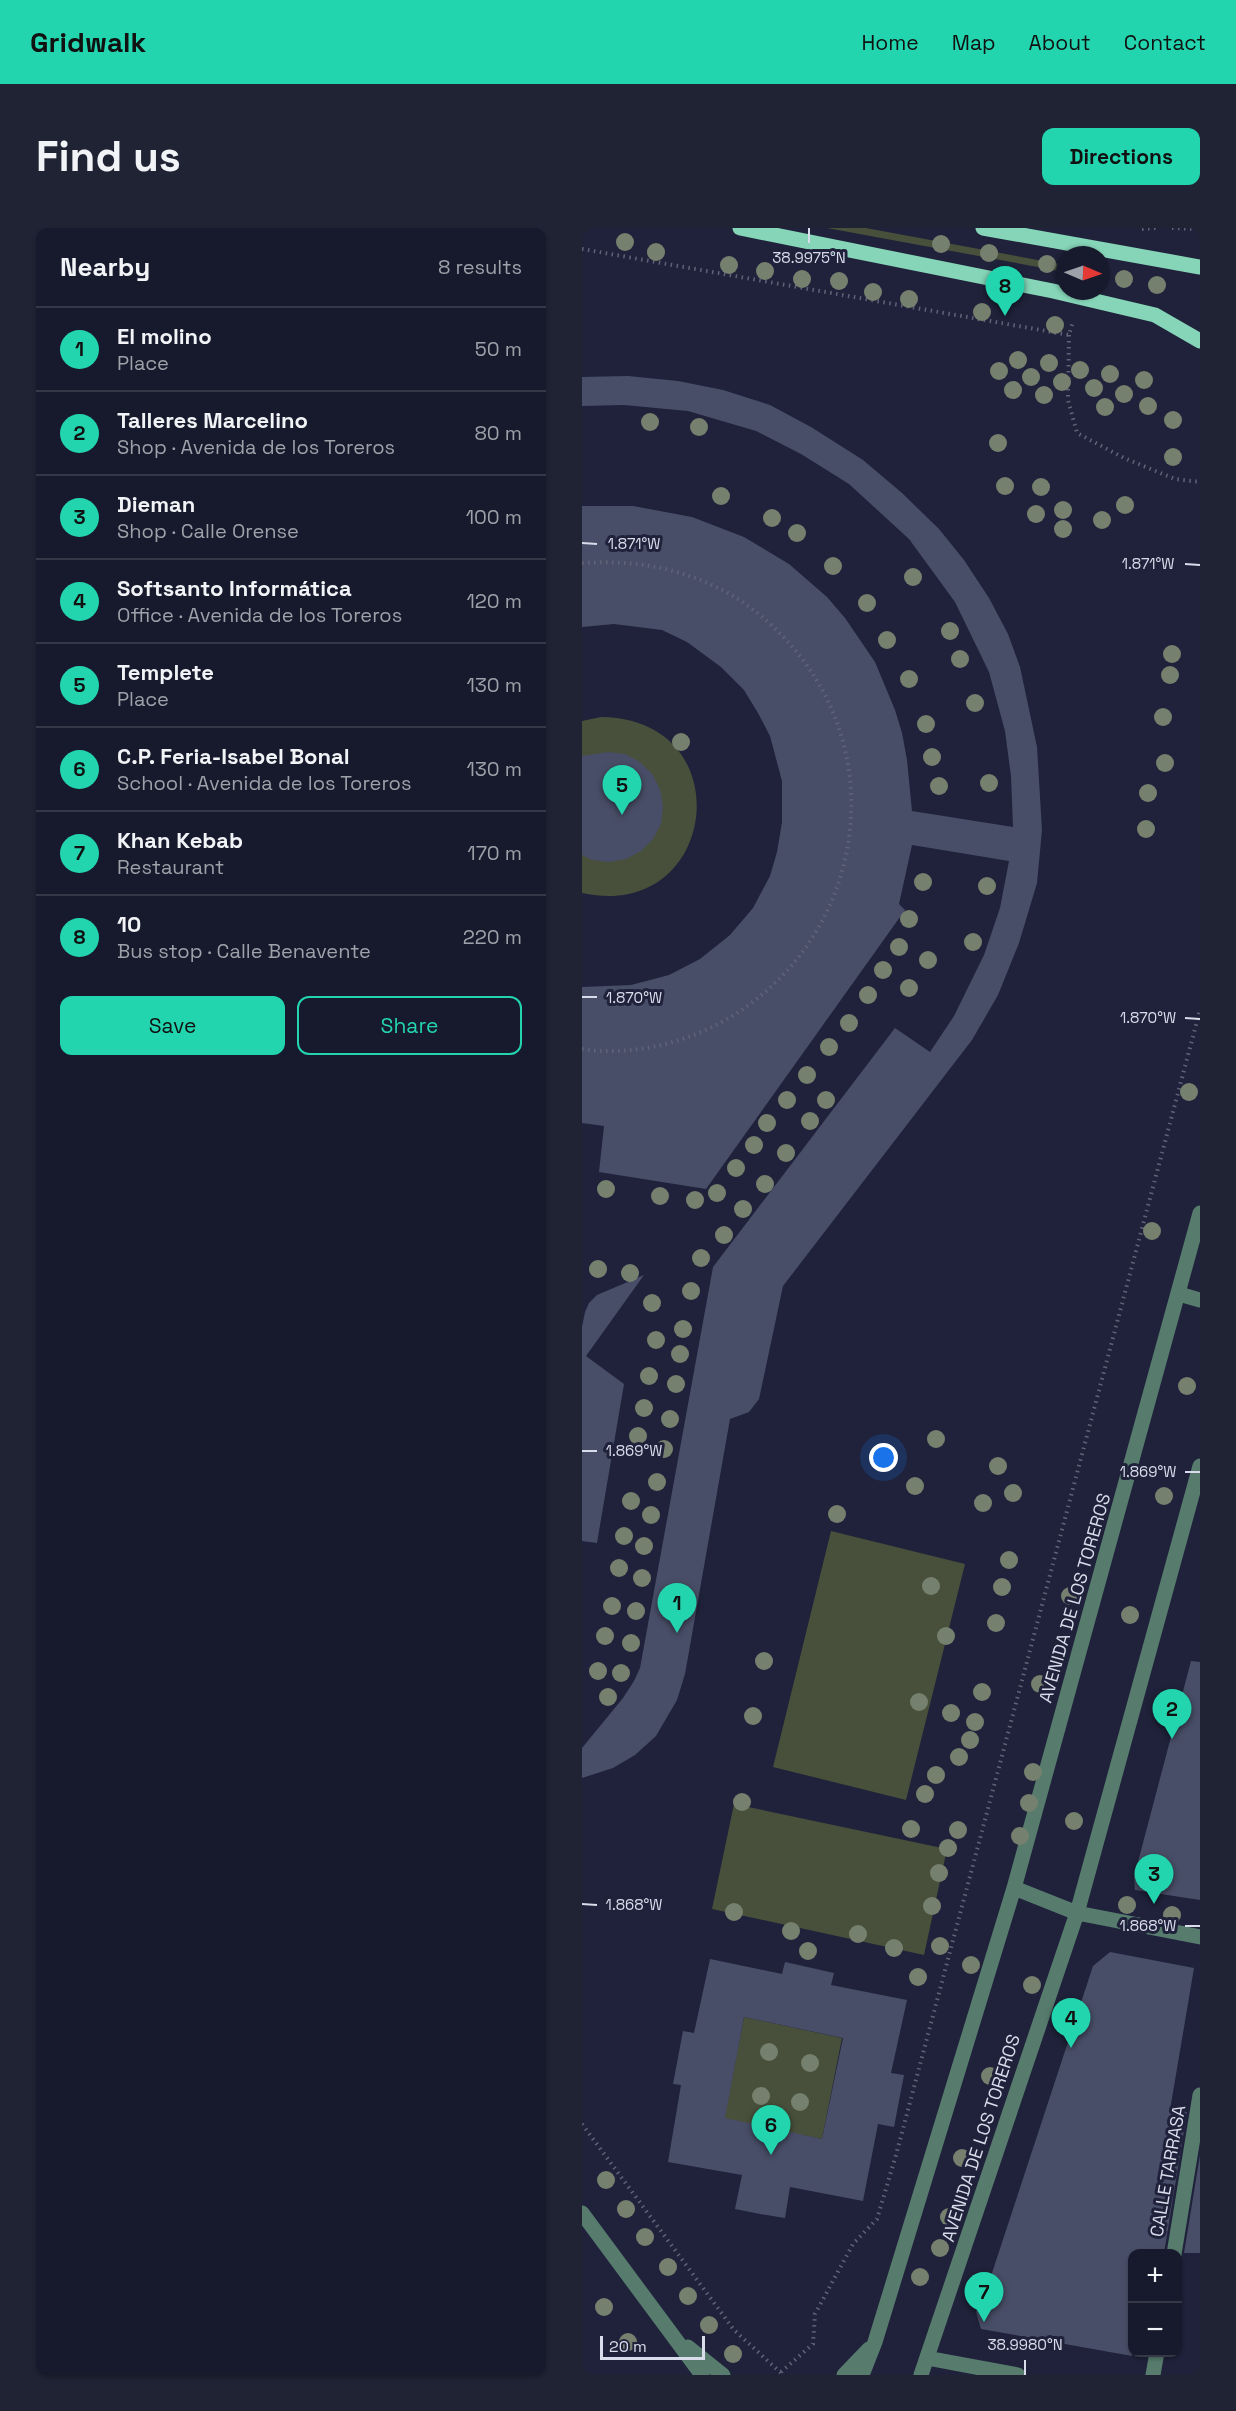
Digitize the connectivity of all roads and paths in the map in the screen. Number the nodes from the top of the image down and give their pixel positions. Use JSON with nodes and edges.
{"nodes":[{"id":1,"x":740,"y":228,"type":"edge"},
{"id":2,"x":983,"y":228,"type":"edge"},
{"id":3,"x":1172,"y":228,"type":"edge"},
{"id":4,"x":1200,"y":229,"type":"edge"},
{"id":5,"x":582,"y":249,"type":"edge"},
{"id":6,"x":1200,"y":267,"type":"edge"},
{"id":7,"x":1056,"y":293,"type":"edge"},
{"id":8,"x":1077,"y":300,"type":"edge"},
{"id":9,"x":1091,"y":300,"type":"edge"},
{"id":10,"x":1069,"y":335,"type":"junction"},
{"id":11,"x":1200,"y":341,"type":"edge"},
{"id":12,"x":1200,"y":482,"type":"edge"},
{"id":13,"x":582,"y":563,"type":"edge"},
{"id":14,"x":1200,"y":1010,"type":"edge"},
{"id":15,"x":582,"y":1049,"type":"edge"},
{"id":16,"x":1200,"y":1213,"type":"edge"},
{"id":17,"x":1179,"y":1294,"type":"junction"},
{"id":18,"x":1200,"y":1300,"type":"edge"},
{"id":19,"x":1200,"y":1466,"type":"edge"},
{"id":20,"x":1014,"y":1888,"type":"junction"},
{"id":21,"x":1077,"y":1913,"type":"junction"},
{"id":22,"x":1200,"y":1937,"type":"edge"},
{"id":23,"x":1200,"y":2096,"type":"edge"},
{"id":24,"x":582,"y":2124,"type":"edge"},
{"id":25,"x":582,"y":2213,"type":"edge"},
{"id":26,"x":1174,"y":2249,"type":"edge"},
{"id":27,"x":674,"y":2335,"type":"junction"},
{"id":28,"x":875,"y":2342,"type":"junction"},
{"id":29,"x":1156,"y":2357,"type":"edge"},
{"id":30,"x":927,"y":2358,"type":"junction"},
{"id":31,"x":782,"y":2374,"type":"edge"},
{"id":32,"x":702,"y":2375,"type":"edge"},
{"id":33,"x":723,"y":2375,"type":"edge"},
{"id":34,"x":844,"y":2375,"type":"edge"},
{"id":35,"x":862,"y":2375,"type":"edge"},
{"id":36,"x":921,"y":2375,"type":"edge"},
{"id":37,"x":1018,"y":2375,"type":"edge"},
{"id":38,"x":1153,"y":2375,"type":"edge"}],
"edges":[{"from":1,"to":7,"type":"main road"},
{"from":2,"to":6,"type":"main road"},
{"from":3,"to":4,"type":"path"},
{"from":5,"to":10,"type":"path"},
{"from":8,"to":10,"type":"path"},
{"from":9,"to":11,"type":"main road"},
{"from":10,"to":12,"type":"path"},
{"from":13,"to":15,"type":"path"},
{"from":14,"to":31,"type":"path"},
{"from":16,"to":17,"type":"street","name":"AVENIDA DE LOS TOREROS"},
{"from":17,"to":18,"type":"street"},
{"from":17,"to":20,"type":"street","name":"AVENIDA DE LOS TOREROS"},
{"from":19,"to":21,"type":"street","name":"AVENIDA DE LOS TOREROS"},
{"from":20,"to":21,"type":"street"},
{"from":20,"to":28,"type":"street","name":"AVENIDA DE LOS TOREROS"},
{"from":21,"to":22,"type":"street"},
{"from":21,"to":30,"type":"street","name":"AVENIDA DE LOS TOREROS"},
{"from":23,"to":26,"type":"street","name":"CALLE TARRASA"},
{"from":24,"to":31,"type":"path"},
{"from":25,"to":27,"type":"street"},
{"from":27,"to":32,"type":"street"},
{"from":27,"to":33,"type":"street"},
{"from":28,"to":34,"type":"street","name":"AVENIDA DE LOS TOREROS"},
{"from":28,"to":35,"type":"street","name":"AVENIDA DE LOS TOREROS"},
{"from":29,"to":38,"type":"street"},
{"from":30,"to":36,"type":"street","name":"AVENIDA DE LOS TOREROS"},
{"from":30,"to":37,"type":"street"}]}
